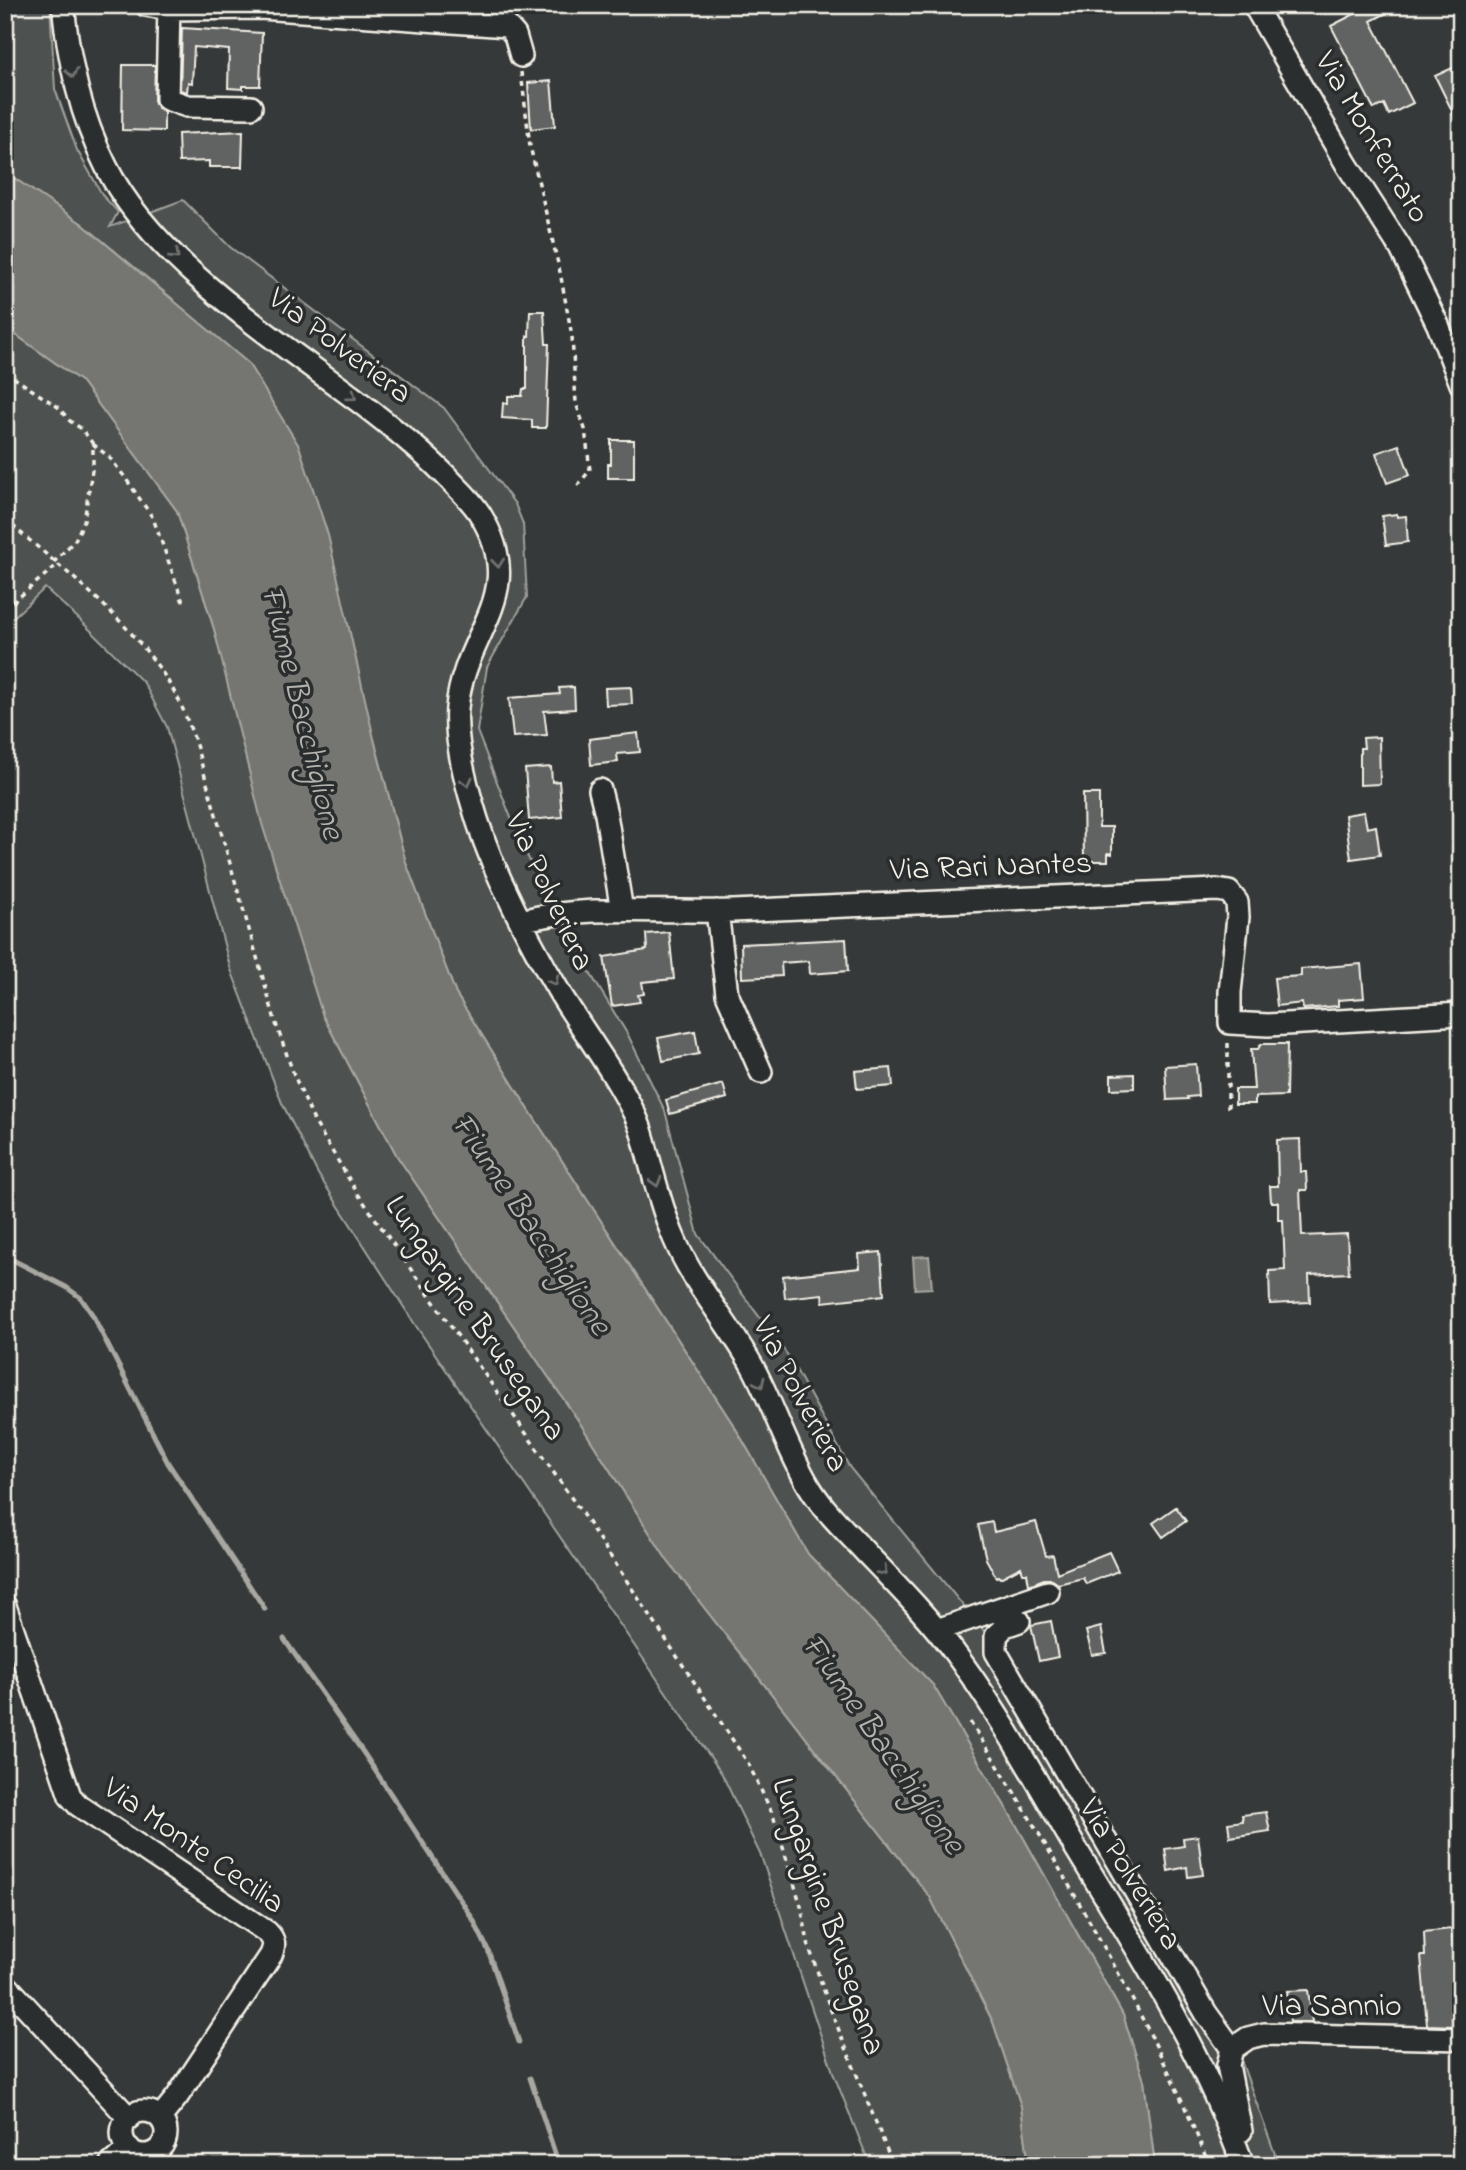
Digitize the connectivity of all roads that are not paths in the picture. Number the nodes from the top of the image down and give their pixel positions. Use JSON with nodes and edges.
{"nodes":[{"id":1,"x":63,"y":5,"type":"edge"},
{"id":2,"x":146,"y":5,"type":"edge"},
{"id":3,"x":1254,"y":5,"type":"edge"},
{"id":4,"x":168,"y":7,"type":"edge"},
{"id":5,"x":521,"y":56,"type":"road end"},
{"id":6,"x":251,"y":107,"type":"dead end"},
{"id":7,"x":1461,"y":384,"type":"edge"},
{"id":8,"x":600,"y":790,"type":"dead end"},
{"id":9,"x":621,"y":911,"type":"junction"},
{"id":10,"x":717,"y":911,"type":"junction"},
{"id":11,"x":521,"y":921,"type":"junction"},
{"id":12,"x":1461,"y":1014,"type":"edge"},
{"id":13,"x":761,"y":1072,"type":"dead end"},
{"id":14,"x":1048,"y":1592,"type":"dead end"},
{"id":15,"x":5,"y":1606,"type":"edge"},
{"id":16,"x":1019,"y":1621,"type":"dead end"},
{"id":17,"x":937,"y":1630,"type":"junction"},
{"id":18,"x":5,"y":1984,"type":"edge"},
{"id":19,"x":1461,"y":2039,"type":"edge"},
{"id":20,"x":1232,"y":2049,"type":"junction"},
{"id":21,"x":129,"y":2118,"type":"dead end"},
{"id":22,"x":1242,"y":2161,"type":"edge"},
{"id":23,"x":110,"y":2165,"type":"edge"}],
"edges":[{"from":1,"to":11,"type":"street","name":"Via Polveriera","one_way":true},
{"from":2,"to":4,"type":"street"},
{"from":3,"to":7,"type":"street","name":"Via Monferrato"},
{"from":4,"to":5,"type":"street"},
{"from":4,"to":6,"type":"street"},
{"from":8,"to":9,"type":"street"},
{"from":9,"to":10,"type":"street","name":"Via Rari Nantes"},
{"from":9,"to":11,"type":"street","name":"Via Rari Nantes"},
{"from":10,"to":12,"type":"street","name":"Via Rari Nantes"},
{"from":10,"to":13,"type":"street"},
{"from":11,"to":17,"type":"street","name":"Via Polveriera","one_way":true},
{"from":14,"to":17,"type":"street"},
{"from":15,"to":23,"type":"street","name":"Via Monte Cecilia"},
{"from":16,"to":20,"type":"street","name":"Via Polveriera"},
{"from":17,"to":22,"type":"street","name":"Via Polveriera"},
{"from":18,"to":21,"type":"street"},
{"from":19,"to":20,"type":"street","name":"Via Sannio"},
{"from":20,"to":22,"type":"street","name":"Via Sannio"}]}
